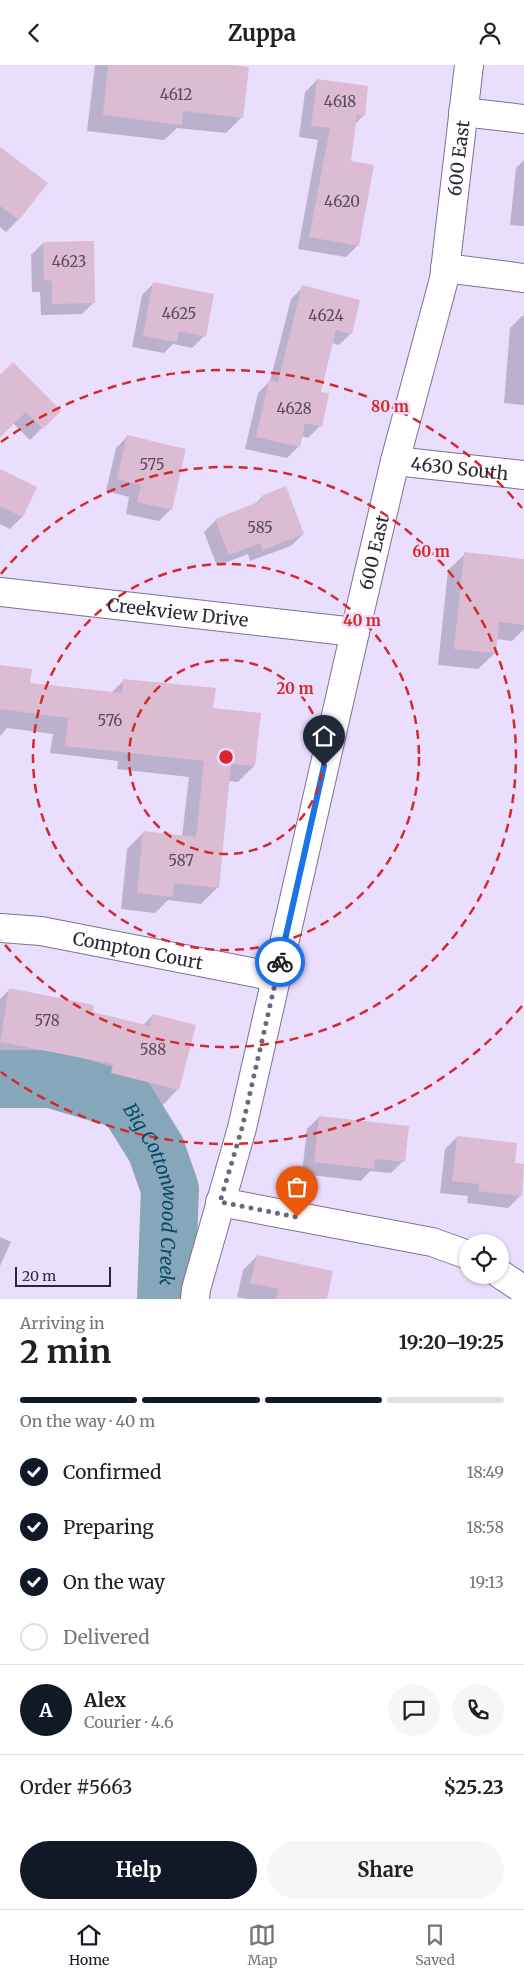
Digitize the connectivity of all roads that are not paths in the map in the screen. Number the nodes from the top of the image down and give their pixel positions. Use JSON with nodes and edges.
{"nodes":[{"id":1,"x":469,"y":65,"type":"edge"},
{"id":2,"x":463,"y":112,"type":"junction"},
{"id":3,"x":524,"y":119,"type":"edge"},
{"id":4,"x":445,"y":268,"type":"junction"},
{"id":5,"x":524,"y":279,"type":"edge"},
{"id":6,"x":395,"y":461,"type":"junction"},
{"id":7,"x":524,"y":475,"type":"edge"},
{"id":8,"x":0,"y":592,"type":"edge"},
{"id":9,"x":355,"y":632,"type":"junction"},
{"id":10,"x":0,"y":928,"type":"edge"},
{"id":11,"x":276,"y":977,"type":"junction"},
{"id":12,"x":220,"y":1202,"type":"junction"},
{"id":13,"x":459,"y":1252,"type":"edge"},
{"id":14,"x":509,"y":1280,"type":"edge"},
{"id":15,"x":524,"y":1290,"type":"edge"},
{"id":16,"x":195,"y":1299,"type":"edge"}],
"edges":[{"from":1,"to":2,"type":"street","name":"600 East"},
{"from":2,"to":3,"type":"street"},
{"from":2,"to":4,"type":"street","name":"600 East"},
{"from":4,"to":5,"type":"street"},
{"from":4,"to":6,"type":"street","name":"600 East"},
{"from":6,"to":7,"type":"street","name":"4630 South"},
{"from":6,"to":9,"type":"street","name":"600 East"},
{"from":8,"to":9,"type":"street","name":"Creekview Drive"},
{"from":9,"to":11,"type":"street","name":"600 East"},
{"from":10,"to":11,"type":"street","name":"Compton Court"},
{"from":11,"to":12,"type":"street","name":"600 East"},
{"from":12,"to":13,"type":"street"},
{"from":12,"to":16,"type":"street","name":"600 East"},
{"from":14,"to":15,"type":"street"}]}
